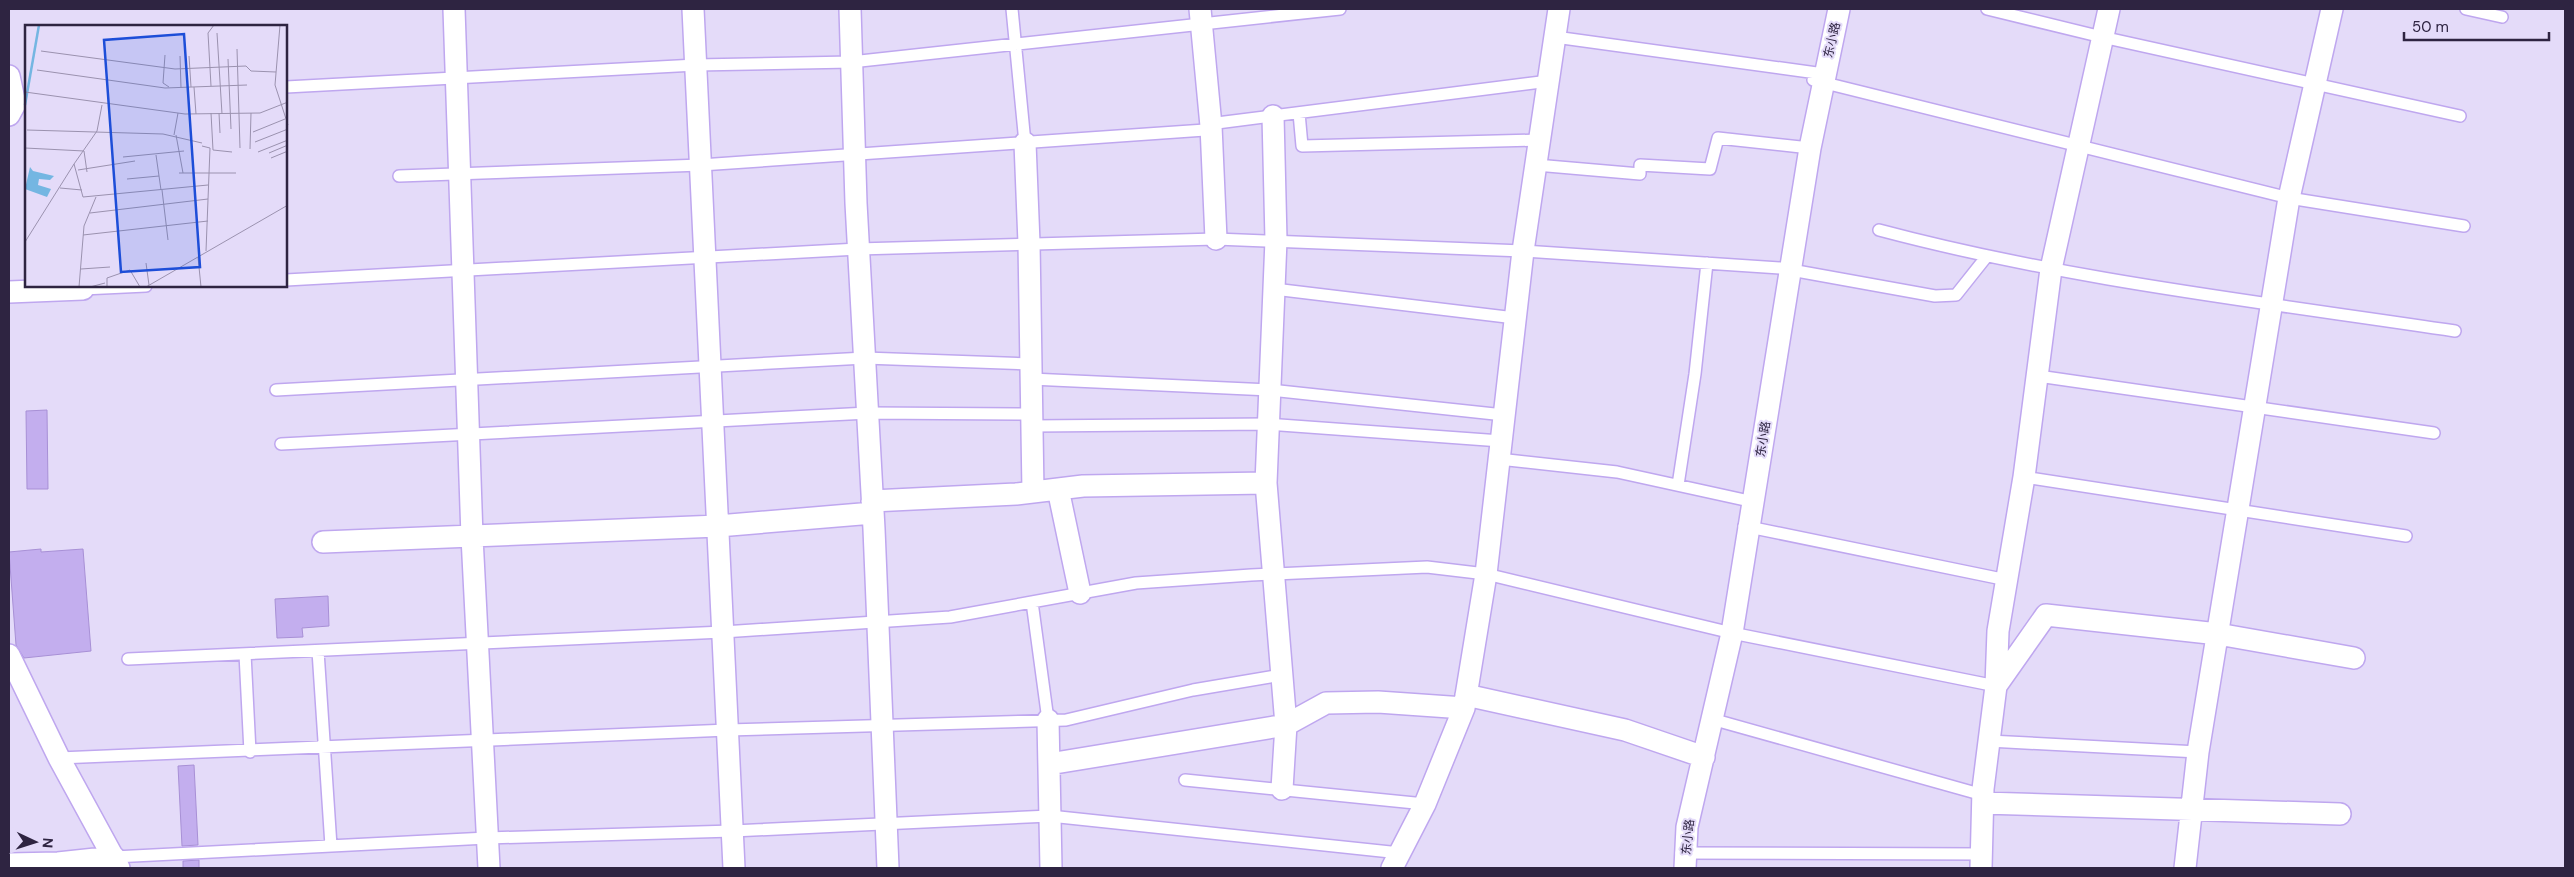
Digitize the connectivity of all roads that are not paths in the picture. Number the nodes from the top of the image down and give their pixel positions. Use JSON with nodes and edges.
{"nodes":[{"id":1,"x":454,"y":9,"type":"edge"},
{"id":2,"x":693,"y":9,"type":"edge"},
{"id":3,"x":850,"y":9,"type":"edge"},
{"id":4,"x":1012,"y":9,"type":"edge"},
{"id":5,"x":1340,"y":9,"type":"edge"},
{"id":6,"x":1559,"y":9,"type":"edge"},
{"id":7,"x":1828,"y":9,"type":"edge"},
{"id":8,"x":1839,"y":9,"type":"edge"},
{"id":9,"x":1988,"y":9,"type":"edge"},
{"id":10,"x":2109,"y":9,"type":"edge"},
{"id":11,"x":2332,"y":9,"type":"edge"},
{"id":12,"x":2466,"y":9,"type":"edge"},
{"id":13,"x":1200,"y":16,"type":"edge"},
{"id":14,"x":2502,"y":17,"type":"dead end"},
{"id":15,"x":1555,"y":37,"type":"junction"},
{"id":16,"x":2102,"y":38,"type":"junction"},
{"id":17,"x":1015,"y":44,"type":"junction"},
{"id":18,"x":852,"y":62,"type":"junction"},
{"id":19,"x":696,"y":65,"type":"junction"},
{"id":20,"x":9,"y":76,"type":"edge"},
{"id":21,"x":1818,"y":77,"type":"junction"},
{"id":22,"x":457,"y":79,"type":"junction"},
{"id":23,"x":1548,"y":81,"type":"junction"},
{"id":24,"x":2315,"y":83,"type":"junction"},
{"id":25,"x":288,"y":87,"type":"edge"},
{"id":26,"x":1299,"y":112,"type":"junction"},
{"id":27,"x":9,"y":115,"type":"edge"},
{"id":28,"x":1273,"y":116,"type":"junction"},
{"id":29,"x":2460,"y":116,"type":"dead end"},
{"id":30,"x":1211,"y":126,"type":"junction"},
{"id":31,"x":1540,"y":140,"type":"junction"},
{"id":32,"x":1025,"y":144,"type":"junction"},
{"id":33,"x":2077,"y":144,"type":"junction"},
{"id":34,"x":1806,"y":147,"type":"junction"},
{"id":35,"x":855,"y":156,"type":"junction"},
{"id":36,"x":701,"y":165,"type":"junction"},
{"id":37,"x":1536,"y":165,"type":"junction"},
{"id":38,"x":460,"y":173,"type":"junction"},
{"id":39,"x":399,"y":176,"type":"dead end"},
{"id":40,"x":2289,"y":198,"type":"junction"},
{"id":41,"x":2464,"y":226,"type":"dead end"},
{"id":42,"x":1879,"y":230,"type":"dead end"},
{"id":43,"x":1216,"y":239,"type":"junction"},
{"id":44,"x":1276,"y":240,"type":"junction"},
{"id":45,"x":1030,"y":243,"type":"junction"},
{"id":46,"x":858,"y":248,"type":"junction"},
{"id":47,"x":1523,"y":251,"type":"junction"},
{"id":48,"x":1987,"y":256,"type":"junction"},
{"id":49,"x":705,"y":257,"type":"junction"},
{"id":50,"x":1707,"y":262,"type":"junction"},
{"id":51,"x":1785,"y":268,"type":"junction"},
{"id":52,"x":2051,"y":269,"type":"junction"},
{"id":53,"x":463,"y":272,"type":"junction"},
{"id":54,"x":288,"y":280,"type":"edge"},
{"id":55,"x":104,"y":288,"type":"edge"},
{"id":56,"x":83,"y":289,"type":"joint"},
{"id":57,"x":1274,"y":289,"type":"junction"},
{"id":58,"x":9,"y":292,"type":"edge"},
{"id":59,"x":2271,"y":304,"type":"junction"},
{"id":60,"x":1515,"y":318,"type":"junction"},
{"id":61,"x":2455,"y":331,"type":"dead end"},
{"id":62,"x":865,"y":358,"type":"junction"},
{"id":63,"x":710,"y":366,"type":"junction"},
{"id":64,"x":1031,"y":371,"type":"junction"},
{"id":65,"x":2038,"y":376,"type":"junction"},
{"id":66,"x":467,"y":381,"type":"junction"},
{"id":67,"x":276,"y":390,"type":"dead end"},
{"id":68,"x":1270,"y":390,"type":"junction"},
{"id":69,"x":2254,"y":408,"type":"junction"},
{"id":70,"x":868,"y":413,"type":"junction"},
{"id":71,"x":1504,"y":415,"type":"junction"},
{"id":72,"x":1032,"y":420,"type":"junction"},
{"id":73,"x":713,"y":421,"type":"junction"},
{"id":74,"x":1268,"y":424,"type":"junction"},
{"id":75,"x":2434,"y":433,"type":"dead end"},
{"id":76,"x":468,"y":434,"type":"junction"},
{"id":77,"x":281,"y":444,"type":"dead end"},
{"id":78,"x":1500,"y":450,"type":"junction"},
{"id":79,"x":2024,"y":477,"type":"junction"},
{"id":80,"x":1266,"y":483,"type":"junction"},
{"id":81,"x":1678,"y":485,"type":"junction"},
{"id":82,"x":1058,"y":489,"type":"junction"},
{"id":83,"x":1033,"y":492,"type":"junction"},
{"id":84,"x":1750,"y":502,"type":"junction"},
{"id":85,"x":873,"y":507,"type":"junction"},
{"id":86,"x":2238,"y":511,"type":"junction"},
{"id":87,"x":718,"y":526,"type":"junction"},
{"id":88,"x":1746,"y":526,"type":"junction"},
{"id":89,"x":2406,"y":536,"type":"dead end"},
{"id":90,"x":472,"y":537,"type":"junction"},
{"id":91,"x":323,"y":542,"type":"dead end"},
{"id":92,"x":1272,"y":574,"type":"junction"},
{"id":93,"x":1486,"y":574,"type":"junction"},
{"id":94,"x":2007,"y":580,"type":"junction"},
{"id":95,"x":1080,"y":593,"type":"junction"},
{"id":96,"x":1032,"y":602,"type":"junction"},
{"id":97,"x":878,"y":622,"type":"junction"},
{"id":98,"x":723,"y":632,"type":"junction"},
{"id":99,"x":1728,"y":632,"type":"junction"},
{"id":100,"x":2218,"y":634,"type":"junction"},
{"id":101,"x":477,"y":643,"type":"junction"},
{"id":102,"x":318,"y":651,"type":"junction"},
{"id":103,"x":245,"y":654,"type":"junction"},
{"id":104,"x":9,"y":655,"type":"edge"},
{"id":105,"x":2354,"y":658,"type":"dead end"},
{"id":106,"x":128,"y":659,"type":"dead end"},
{"id":107,"x":1282,"y":675,"type":"junction"},
{"id":108,"x":1996,"y":686,"type":"junction"},
{"id":109,"x":1465,"y":701,"type":"junction"},
{"id":110,"x":1709,"y":719,"type":"junction"},
{"id":111,"x":1048,"y":720,"type":"junction"},
{"id":112,"x":882,"y":725,"type":"junction"},
{"id":113,"x":1286,"y":726,"type":"junction"},
{"id":114,"x":728,"y":730,"type":"junction"},
{"id":115,"x":1989,"y":741,"type":"junction"},
{"id":116,"x":482,"y":742,"type":"junction"},
{"id":117,"x":325,"y":749,"type":"junction"},
{"id":118,"x":250,"y":752,"type":"junction"},
{"id":119,"x":2198,"y":752,"type":"junction"},
{"id":120,"x":1701,"y":756,"type":"junction"},
{"id":121,"x":59,"y":758,"type":"junction"},
{"id":122,"x":1049,"y":764,"type":"junction"},
{"id":123,"x":1185,"y":780,"type":"dead end"},
{"id":124,"x":1282,"y":790,"type":"junction"},
{"id":125,"x":1983,"y":799,"type":"junction"},
{"id":126,"x":1425,"y":804,"type":"junction"},
{"id":127,"x":2193,"y":810,"type":"junction"},
{"id":128,"x":2340,"y":814,"type":"dead end"},
{"id":129,"x":1050,"y":816,"type":"junction"},
{"id":130,"x":886,"y":824,"type":"junction"},
{"id":131,"x":733,"y":831,"type":"junction"},
{"id":132,"x":487,"y":838,"type":"junction"},
{"id":133,"x":332,"y":846,"type":"junction"},
{"id":134,"x":1681,"y":860,"type":"edge"},
{"id":135,"x":1396,"y":861,"type":"edge"},
{"id":136,"x":1981,"y":861,"type":"edge"},
{"id":137,"x":116,"y":863,"type":"edge"},
{"id":138,"x":9,"y":864,"type":"edge"},
{"id":139,"x":488,"y":868,"type":"edge"},
{"id":140,"x":734,"y":868,"type":"edge"},
{"id":141,"x":888,"y":868,"type":"edge"},
{"id":142,"x":1051,"y":868,"type":"edge"},
{"id":143,"x":2185,"y":868,"type":"edge"}],
"edges":[{"from":1,"to":22,"type":"street"},
{"from":2,"to":19,"type":"street"},
{"from":3,"to":18,"type":"street"},
{"from":4,"to":17,"type":"lane"},
{"from":5,"to":13,"type":"lane"},
{"from":6,"to":15,"type":"street"},
{"from":7,"to":21,"type":"street","name":"东小路"},
{"from":8,"to":21,"type":"street","name":"东小路"},
{"from":9,"to":16,"type":"lane"},
{"from":10,"to":16,"type":"street"},
{"from":11,"to":24,"type":"street"},
{"from":12,"to":14,"type":"lane"},
{"from":13,"to":17,"type":"lane"},
{"from":13,"to":30,"type":"street"},
{"from":15,"to":21,"type":"lane"},
{"from":15,"to":23,"type":"street"},
{"from":16,"to":24,"type":"lane"},
{"from":16,"to":33,"type":"street"},
{"from":17,"to":18,"type":"lane"},
{"from":17,"to":32,"type":"lane"},
{"from":18,"to":19,"type":"lane"},
{"from":18,"to":35,"type":"street"},
{"from":19,"to":22,"type":"lane"},
{"from":19,"to":36,"type":"street"},
{"from":20,"to":27,"type":"street"},
{"from":21,"to":33,"type":"lane"},
{"from":21,"to":34,"type":"street","name":"东小路"},
{"from":22,"to":25,"type":"lane"},
{"from":22,"to":38,"type":"street"},
{"from":23,"to":26,"type":"lane"},
{"from":23,"to":31,"type":"street"},
{"from":24,"to":29,"type":"lane"},
{"from":24,"to":40,"type":"street"},
{"from":26,"to":28,"type":"lane"},
{"from":26,"to":31,"type":"lane"},
{"from":28,"to":30,"type":"lane"},
{"from":28,"to":44,"type":"street"},
{"from":30,"to":32,"type":"lane"},
{"from":30,"to":43,"type":"street"},
{"from":31,"to":37,"type":"street"},
{"from":32,"to":35,"type":"lane"},
{"from":32,"to":45,"type":"street"},
{"from":33,"to":40,"type":"lane"},
{"from":33,"to":52,"type":"street"},
{"from":34,"to":37,"type":"lane"},
{"from":34,"to":51,"type":"street","name":"东小路"},
{"from":35,"to":36,"type":"lane"},
{"from":35,"to":46,"type":"street"},
{"from":36,"to":38,"type":"lane"},
{"from":36,"to":49,"type":"street"},
{"from":37,"to":47,"type":"street"},
{"from":38,"to":39,"type":"lane"},
{"from":38,"to":53,"type":"street"},
{"from":40,"to":41,"type":"lane"},
{"from":40,"to":59,"type":"street"},
{"from":42,"to":48,"type":"lane"},
{"from":43,"to":44,"type":"lane"},
{"from":43,"to":45,"type":"lane"},
{"from":44,"to":47,"type":"lane"},
{"from":44,"to":57,"type":"street"},
{"from":45,"to":46,"type":"lane"},
{"from":45,"to":64,"type":"street"},
{"from":46,"to":49,"type":"lane"},
{"from":46,"to":62,"type":"street"},
{"from":47,"to":50,"type":"lane"},
{"from":47,"to":60,"type":"street"},
{"from":48,"to":51,"type":"lane"},
{"from":48,"to":52,"type":"lane"},
{"from":49,"to":53,"type":"lane"},
{"from":49,"to":63,"type":"street"},
{"from":50,"to":51,"type":"lane"},
{"from":50,"to":81,"type":"lane"},
{"from":51,"to":84,"type":"street","name":"东小路"},
{"from":52,"to":59,"type":"lane"},
{"from":52,"to":65,"type":"street"},
{"from":53,"to":54,"type":"lane"},
{"from":53,"to":66,"type":"street"},
{"from":55,"to":56,"type":"lane"},
{"from":56,"to":58,"type":"street"},
{"from":57,"to":60,"type":"lane"},
{"from":57,"to":68,"type":"street"},
{"from":59,"to":61,"type":"lane"},
{"from":59,"to":69,"type":"street"},
{"from":60,"to":71,"type":"street"},
{"from":62,"to":63,"type":"lane"},
{"from":62,"to":64,"type":"lane"},
{"from":62,"to":70,"type":"street"},
{"from":63,"to":66,"type":"lane"},
{"from":63,"to":73,"type":"street"},
{"from":64,"to":68,"type":"lane"},
{"from":64,"to":72,"type":"street"},
{"from":65,"to":69,"type":"lane"},
{"from":65,"to":79,"type":"street"},
{"from":66,"to":67,"type":"lane"},
{"from":66,"to":76,"type":"street"},
{"from":68,"to":71,"type":"lane"},
{"from":68,"to":74,"type":"street"},
{"from":69,"to":75,"type":"lane"},
{"from":69,"to":86,"type":"street"},
{"from":70,"to":72,"type":"lane"},
{"from":70,"to":73,"type":"lane"},
{"from":70,"to":85,"type":"street"},
{"from":71,"to":78,"type":"street"},
{"from":72,"to":74,"type":"lane"},
{"from":72,"to":83,"type":"street"},
{"from":73,"to":76,"type":"lane"},
{"from":73,"to":87,"type":"street"},
{"from":74,"to":78,"type":"lane"},
{"from":74,"to":80,"type":"street"},
{"from":76,"to":77,"type":"lane"},
{"from":76,"to":90,"type":"street"},
{"from":78,"to":81,"type":"lane"},
{"from":78,"to":93,"type":"street"},
{"from":79,"to":86,"type":"lane"},
{"from":79,"to":94,"type":"street"},
{"from":80,"to":82,"type":"street"},
{"from":80,"to":92,"type":"street"},
{"from":81,"to":84,"type":"lane"},
{"from":82,"to":83,"type":"street"},
{"from":82,"to":95,"type":"street"},
{"from":83,"to":85,"type":"street"},
{"from":84,"to":88,"type":"street","name":"东小路"},
{"from":85,"to":87,"type":"street"},
{"from":85,"to":97,"type":"street"},
{"from":86,"to":89,"type":"lane"},
{"from":86,"to":100,"type":"street"},
{"from":87,"to":90,"type":"street"},
{"from":87,"to":98,"type":"street"},
{"from":88,"to":94,"type":"lane"},
{"from":88,"to":99,"type":"street","name":"东小路"},
{"from":90,"to":91,"type":"street"},
{"from":90,"to":101,"type":"street"},
{"from":92,"to":93,"type":"lane"},
{"from":92,"to":95,"type":"lane"},
{"from":92,"to":107,"type":"street"},
{"from":93,"to":99,"type":"lane"},
{"from":93,"to":109,"type":"street"},
{"from":94,"to":108,"type":"street"},
{"from":95,"to":96,"type":"lane"},
{"from":96,"to":97,"type":"lane"},
{"from":96,"to":111,"type":"lane"},
{"from":97,"to":98,"type":"lane"},
{"from":97,"to":112,"type":"street"},
{"from":98,"to":101,"type":"lane"},
{"from":98,"to":114,"type":"street"},
{"from":99,"to":108,"type":"lane"},
{"from":99,"to":110,"type":"street","name":"东小路"},
{"from":100,"to":105,"type":"street"},
{"from":100,"to":108,"type":"street"},
{"from":100,"to":119,"type":"street"},
{"from":101,"to":102,"type":"lane"},
{"from":101,"to":116,"type":"street"},
{"from":102,"to":103,"type":"lane"},
{"from":102,"to":117,"type":"lane"},
{"from":103,"to":106,"type":"lane"},
{"from":103,"to":118,"type":"lane"},
{"from":104,"to":121,"type":"street"},
{"from":107,"to":111,"type":"lane"},
{"from":107,"to":113,"type":"street"},
{"from":108,"to":115,"type":"street"},
{"from":109,"to":113,"type":"street"},
{"from":109,"to":120,"type":"street"},
{"from":109,"to":126,"type":"street"},
{"from":110,"to":120,"type":"street","name":"东小路"},
{"from":110,"to":125,"type":"lane"},
{"from":111,"to":112,"type":"lane"},
{"from":111,"to":122,"type":"street"},
{"from":112,"to":114,"type":"lane"},
{"from":112,"to":130,"type":"street"},
{"from":113,"to":122,"type":"street"},
{"from":113,"to":124,"type":"street"},
{"from":114,"to":116,"type":"lane"},
{"from":114,"to":131,"type":"street"},
{"from":115,"to":119,"type":"lane"},
{"from":115,"to":125,"type":"street"},
{"from":116,"to":117,"type":"lane"},
{"from":116,"to":132,"type":"street"},
{"from":117,"to":118,"type":"lane"},
{"from":117,"to":133,"type":"lane"},
{"from":118,"to":121,"type":"lane"},
{"from":119,"to":127,"type":"street"},
{"from":120,"to":134,"type":"street","name":"东小路"},
{"from":121,"to":137,"type":"street"},
{"from":122,"to":129,"type":"street"},
{"from":123,"to":124,"type":"lane"},
{"from":124,"to":126,"type":"lane"},
{"from":125,"to":127,"type":"street"},
{"from":125,"to":136,"type":"street"},
{"from":126,"to":135,"type":"street"},
{"from":127,"to":128,"type":"street"},
{"from":127,"to":143,"type":"street"},
{"from":129,"to":130,"type":"lane"},
{"from":129,"to":135,"type":"lane"},
{"from":129,"to":142,"type":"street"},
{"from":130,"to":131,"type":"lane"},
{"from":130,"to":141,"type":"street"},
{"from":131,"to":132,"type":"lane"},
{"from":131,"to":140,"type":"street"},
{"from":132,"to":133,"type":"lane"},
{"from":132,"to":139,"type":"street"},
{"from":133,"to":137,"type":"lane"},
{"from":134,"to":136,"type":"lane"},
{"from":137,"to":138,"type":"street"}]}
